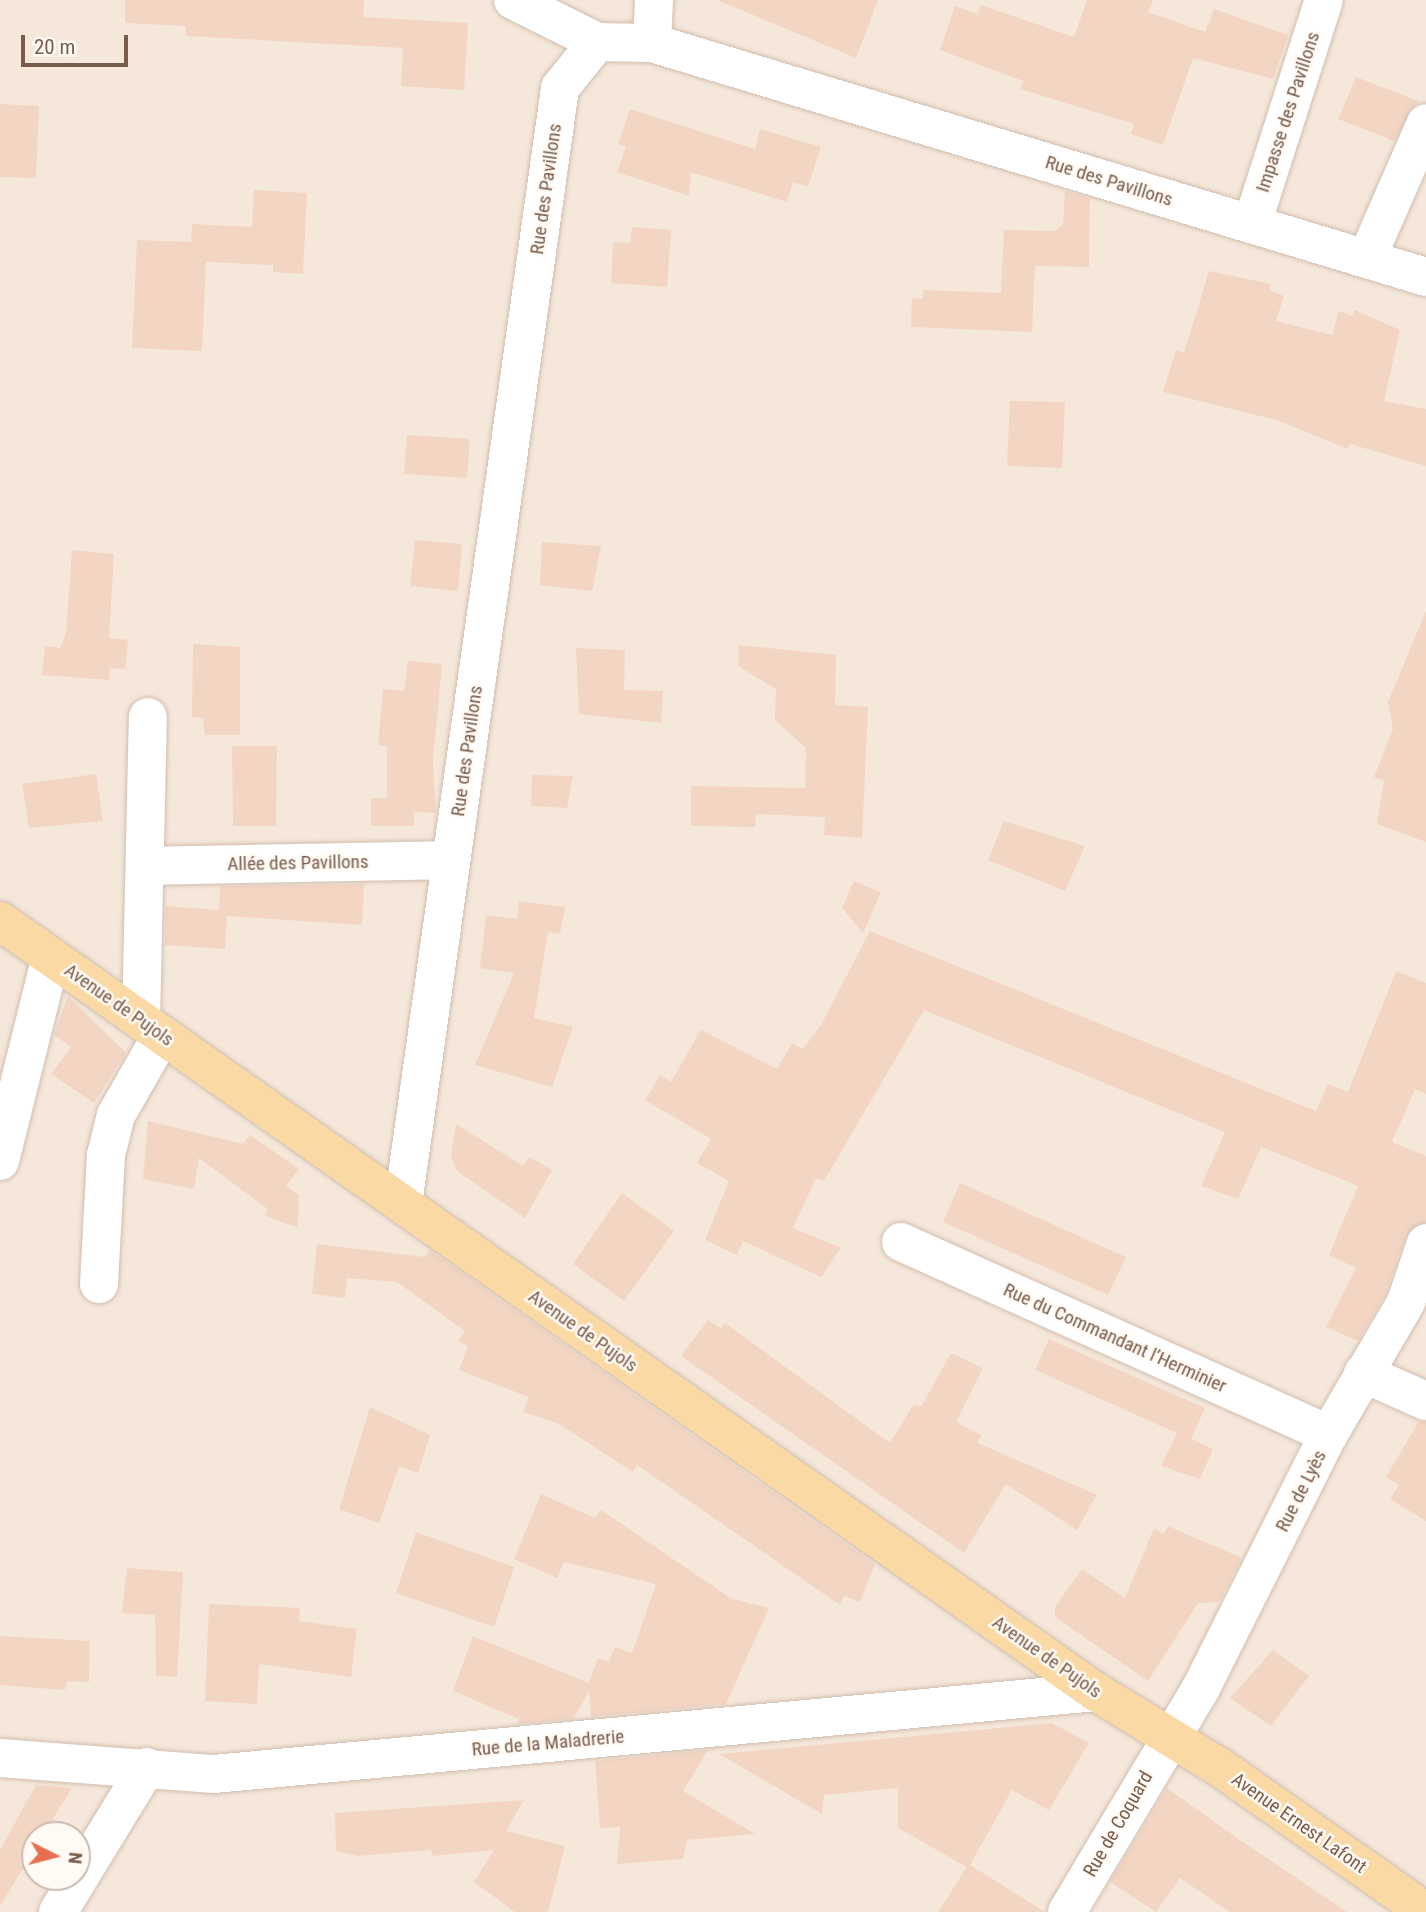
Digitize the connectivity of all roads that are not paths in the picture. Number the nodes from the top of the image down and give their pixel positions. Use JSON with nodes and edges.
{"nodes":[{"id":1,"x":513,"y":0,"type":"edge"},
{"id":2,"x":654,"y":0,"type":"edge"},
{"id":3,"x":1324,"y":0,"type":"edge"},
{"id":4,"x":597,"y":42,"type":"junction"},
{"id":5,"x":652,"y":43,"type":"junction"},
{"id":6,"x":1426,"y":123,"type":"edge"},
{"id":7,"x":1252,"y":224,"type":"junction"},
{"id":8,"x":1367,"y":258,"type":"junction"},
{"id":9,"x":1426,"y":277,"type":"edge"},
{"id":10,"x":149,"y":717,"type":"dead end"},
{"id":11,"x":451,"y":860,"type":"junction"},
{"id":12,"x":145,"y":866,"type":"junction"},
{"id":13,"x":0,"y":921,"type":"edge"},
{"id":14,"x":51,"y":957,"type":"junction"},
{"id":15,"x":152,"y":1028,"type":"junction"},
{"id":16,"x":0,"y":1161,"type":"edge"},
{"id":17,"x":402,"y":1204,"type":"junction"},
{"id":18,"x":901,"y":1242,"type":"dead end"},
{"id":19,"x":1426,"y":1243,"type":"edge"},
{"id":20,"x":99,"y":1284,"type":"dead end"},
{"id":21,"x":1363,"y":1373,"type":"junction"},
{"id":22,"x":1426,"y":1401,"type":"edge"},
{"id":23,"x":1329,"y":1434,"type":"junction"},
{"id":24,"x":1096,"y":1692,"type":"junction"},
{"id":25,"x":1170,"y":1736,"type":"junction"},
{"id":26,"x":0,"y":1758,"type":"edge"},
{"id":27,"x":147,"y":1767,"type":"junction"},
{"id":28,"x":58,"y":1912,"type":"edge"},
{"id":29,"x":1067,"y":1912,"type":"edge"},
{"id":30,"x":1426,"y":1912,"type":"edge"}],
"edges":[{"from":1,"to":4,"type":"street"},
{"from":2,"to":5,"type":"street"},
{"from":3,"to":7,"type":"street","name":"Impasse des Pavillons"},
{"from":4,"to":5,"type":"street","name":"Rue des Pavillons"},
{"from":4,"to":11,"type":"street","name":"Rue des Pavillons"},
{"from":5,"to":7,"type":"street","name":"Rue des Pavillons"},
{"from":6,"to":8,"type":"street"},
{"from":7,"to":8,"type":"street","name":"Rue des Pavillons"},
{"from":8,"to":9,"type":"street","name":"Rue des Pavillons"},
{"from":10,"to":12,"type":"street"},
{"from":11,"to":12,"type":"street","name":"Allée des Pavillons"},
{"from":11,"to":17,"type":"street","name":"Rue des Pavillons"},
{"from":12,"to":15,"type":"street"},
{"from":13,"to":14,"type":"main road","name":"Avenue de Pujols"},
{"from":14,"to":15,"type":"main road","name":"Avenue de Pujols"},
{"from":14,"to":16,"type":"street"},
{"from":15,"to":17,"type":"main road","name":"Avenue de Pujols"},
{"from":15,"to":20,"type":"street"},
{"from":17,"to":24,"type":"main road","name":"Avenue de Pujols"},
{"from":18,"to":23,"type":"street","name":"Rue du Commandant l’Herminier"},
{"from":19,"to":21,"type":"street","name":"Rue de Lyès"},
{"from":21,"to":22,"type":"street"},
{"from":21,"to":23,"type":"street","name":"Rue de Lyès"},
{"from":23,"to":25,"type":"street","name":"Rue de Lyès"},
{"from":24,"to":25,"type":"main road","name":"Avenue de Pujols"},
{"from":24,"to":27,"type":"street","name":"Rue de la Maladrerie"},
{"from":25,"to":29,"type":"street","name":"Rue de Coquard"},
{"from":25,"to":30,"type":"main road","name":"Avenue Ernest Lafont"},
{"from":26,"to":27,"type":"street","name":"Rue de la Maladrerie"},
{"from":27,"to":28,"type":"street"}]}
